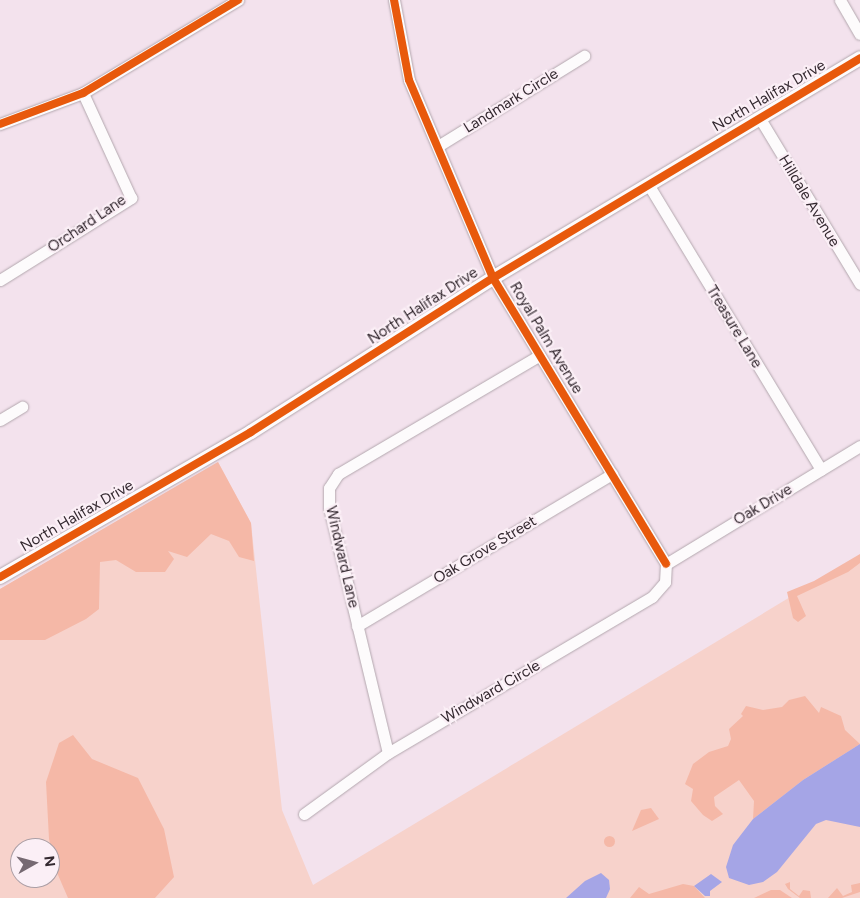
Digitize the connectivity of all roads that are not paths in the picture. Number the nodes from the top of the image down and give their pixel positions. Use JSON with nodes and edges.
{"nodes":[{"id":1,"x":238,"y":0,"type":"edge"},
{"id":2,"x":394,"y":0,"type":"edge"},
{"id":3,"x":840,"y":0,"type":"edge"},
{"id":4,"x":860,"y":34,"type":"edge"},
{"id":5,"x":584,"y":56,"type":"dead end"},
{"id":6,"x":860,"y":58,"type":"edge"},
{"id":7,"x":83,"y":93,"type":"junction"},
{"id":8,"x":759,"y":117,"type":"junction"},
{"id":9,"x":0,"y":124,"type":"edge"},
{"id":10,"x":438,"y":146,"type":"junction"},
{"id":11,"x":648,"y":184,"type":"junction"},
{"id":12,"x":493,"y":278,"type":"junction"},
{"id":13,"x":0,"y":280,"type":"edge"},
{"id":14,"x":860,"y":284,"type":"edge"},
{"id":15,"x":540,"y":355,"type":"junction"},
{"id":16,"x":22,"y":408,"type":"dead end"},
{"id":17,"x":0,"y":420,"type":"edge"},
{"id":18,"x":860,"y":446,"type":"edge"},
{"id":19,"x":821,"y":470,"type":"junction"},
{"id":20,"x":612,"y":474,"type":"junction"},
{"id":21,"x":666,"y":564,"type":"junction"},
{"id":22,"x":0,"y":577,"type":"edge"},
{"id":23,"x":357,"y":626,"type":"junction"},
{"id":24,"x":388,"y":752,"type":"junction"},
{"id":25,"x":304,"y":814,"type":"dead end"}],
"edges":[{"from":1,"to":7,"type":"street"},
{"from":2,"to":10,"type":"street","name":"Royal Palm Avenue"},
{"from":3,"to":4,"type":"street"},
{"from":5,"to":10,"type":"street","name":"Landmark Circle"},
{"from":6,"to":8,"type":"street","name":"North Halifax Drive"},
{"from":7,"to":9,"type":"street"},
{"from":7,"to":13,"type":"street","name":"Orchard Lane"},
{"from":8,"to":11,"type":"street","name":"North Halifax Drive"},
{"from":8,"to":14,"type":"street","name":"Hilldale Avenue"},
{"from":10,"to":12,"type":"street","name":"Royal Palm Avenue"},
{"from":11,"to":12,"type":"street","name":"North Halifax Drive"},
{"from":11,"to":19,"type":"street","name":"Treasure Lane"},
{"from":12,"to":15,"type":"street","name":"Royal Palm Avenue"},
{"from":12,"to":22,"type":"street","name":"North Halifax Drive"},
{"from":15,"to":20,"type":"street","name":"Royal Palm Avenue"},
{"from":15,"to":23,"type":"street","name":"Windward Lane"},
{"from":16,"to":17,"type":"street"},
{"from":18,"to":19,"type":"street","name":"Oak Drive"},
{"from":19,"to":21,"type":"street","name":"Oak Drive"},
{"from":20,"to":21,"type":"street","name":"Royal Palm Avenue"},
{"from":20,"to":23,"type":"street","name":"Oak Grove Street"},
{"from":21,"to":24,"type":"street","name":"Windward Circle"},
{"from":23,"to":24,"type":"street","name":"Windward Lane"},
{"from":24,"to":25,"type":"street","name":"Windward Circle"}]}
